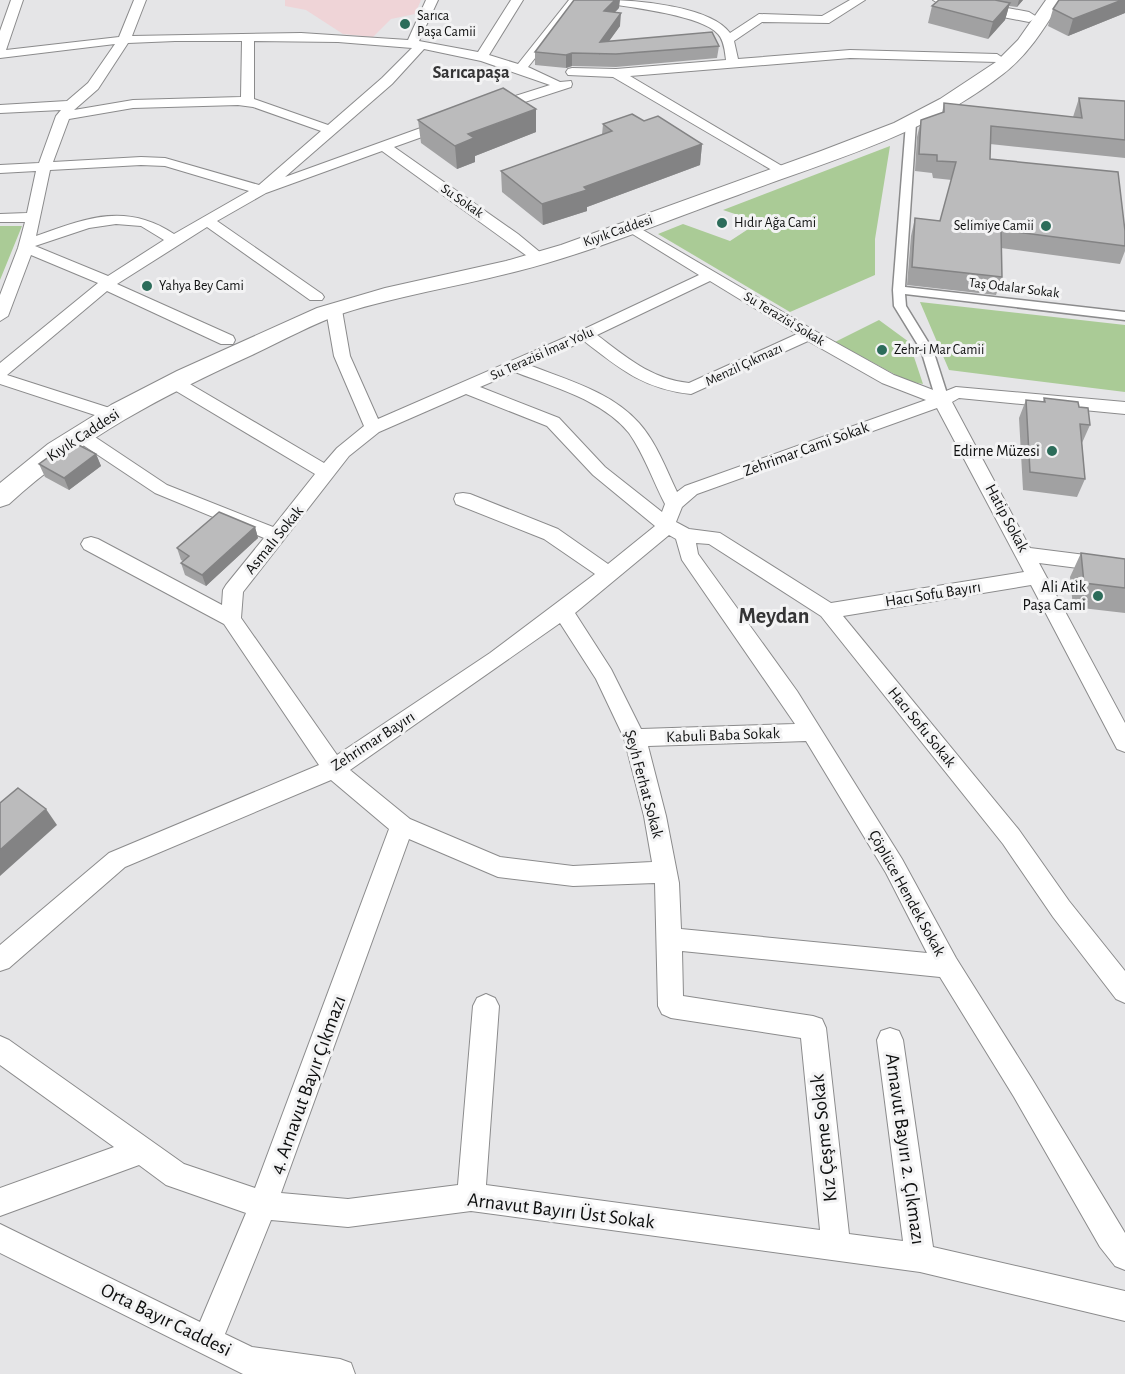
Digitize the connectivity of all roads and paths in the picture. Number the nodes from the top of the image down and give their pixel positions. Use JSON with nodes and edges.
{"nodes":[{"id":1,"x":18,"y":0,"type":"edge"},
{"id":2,"x":140,"y":0,"type":"edge"},
{"id":3,"x":432,"y":0,"type":"edge"},
{"id":4,"x":517,"y":0,"type":"edge"},
{"id":5,"x":575,"y":0,"type":"edge"},
{"id":6,"x":611,"y":0,"type":"edge"},
{"id":7,"x":859,"y":0,"type":"edge"},
{"id":8,"x":941,"y":0,"type":"edge"},
{"id":9,"x":1040,"y":0,"type":"edge"},
{"id":10,"x":1054,"y":0,"type":"edge"},
{"id":11,"x":1035,"y":18,"type":"junction"},
{"id":12,"x":248,"y":37,"type":"junction"},
{"id":13,"x":124,"y":40,"type":"junction"},
{"id":14,"x":728,"y":40,"type":"junction"},
{"id":15,"x":417,"y":45,"type":"junction"},
{"id":16,"x":0,"y":49,"type":"edge"},
{"id":17,"x":0,"y":54,"type":"edge"},
{"id":18,"x":482,"y":56,"type":"junction"},
{"id":19,"x":1003,"y":60,"type":"junction"},
{"id":20,"x":733,"y":64,"type":"junction"},
{"id":21,"x":522,"y":67,"type":"junction"},
{"id":22,"x":616,"y":73,"type":"junction"},
{"id":23,"x":565,"y":79,"type":"junction"},
{"id":24,"x":631,"y":82,"type":"junction"},
{"id":25,"x":247,"y":102,"type":"junction"},
{"id":26,"x":0,"y":109,"type":"edge"},
{"id":27,"x":67,"y":110,"type":"junction"},
{"id":28,"x":482,"y":111,"type":"edge"},
{"id":29,"x":460,"y":119,"type":"edge"},
{"id":30,"x":911,"y":123,"type":"junction"},
{"id":31,"x":330,"y":130,"type":"junction"},
{"id":32,"x":384,"y":146,"type":"junction"},
{"id":33,"x":44,"y":168,"type":"junction"},
{"id":34,"x":0,"y":169,"type":"edge"},
{"id":35,"x":782,"y":172,"type":"junction"},
{"id":36,"x":261,"y":190,"type":"junction"},
{"id":37,"x":0,"y":218,"type":"edge"},
{"id":38,"x":32,"y":218,"type":"junction"},
{"id":39,"x":207,"y":221,"type":"junction"},
{"id":40,"x":631,"y":227,"type":"junction"},
{"id":41,"x":174,"y":240,"type":"junction"},
{"id":42,"x":27,"y":246,"type":"junction"},
{"id":43,"x":539,"y":258,"type":"junction"},
{"id":44,"x":710,"y":276,"type":"junction"},
{"id":45,"x":108,"y":283,"type":"junction"},
{"id":46,"x":899,"y":290,"type":"junction"},
{"id":47,"x":325,"y":303,"type":"junction"},
{"id":48,"x":0,"y":316,"type":"edge"},
{"id":49,"x":1125,"y":316,"type":"edge"},
{"id":50,"x":586,"y":334,"type":"junction"},
{"id":51,"x":809,"y":335,"type":"junction"},
{"id":52,"x":226,"y":340,"type":"junction"},
{"id":53,"x":516,"y":366,"type":"junction"},
{"id":54,"x":0,"y":372,"type":"edge"},
{"id":55,"x":0,"y":378,"type":"edge"},
{"id":56,"x":172,"y":381,"type":"junction"},
{"id":57,"x":467,"y":388,"type":"junction"},
{"id":58,"x":942,"y":400,"type":"junction"},
{"id":59,"x":1125,"y":408,"type":"edge"},
{"id":60,"x":113,"y":415,"type":"junction"},
{"id":61,"x":373,"y":428,"type":"junction"},
{"id":62,"x":80,"y":435,"type":"junction"},
{"id":63,"x":327,"y":473,"type":"junction"},
{"id":64,"x":0,"y":498,"type":"edge"},
{"id":65,"x":463,"y":499,"type":"dead end"},
{"id":66,"x":674,"y":504,"type":"junction"},
{"id":67,"x":676,"y":530,"type":"junction"},
{"id":68,"x":276,"y":536,"type":"junction"},
{"id":69,"x":91,"y":544,"type":"dead end"},
{"id":70,"x":1026,"y":554,"type":"junction"},
{"id":71,"x":1125,"y":567,"type":"edge"},
{"id":72,"x":609,"y":574,"type":"junction"},
{"id":73,"x":1037,"y":577,"type":"junction"},
{"id":74,"x":563,"y":611,"type":"junction"},
{"id":75,"x":828,"y":611,"type":"junction"},
{"id":76,"x":231,"y":619,"type":"junction"},
{"id":77,"x":811,"y":732,"type":"junction"},
{"id":78,"x":634,"y":738,"type":"junction"},
{"id":79,"x":1125,"y":743,"type":"edge"},
{"id":80,"x":334,"y":769,"type":"junction"},
{"id":81,"x":402,"y":826,"type":"junction"},
{"id":82,"x":665,"y":872,"type":"junction"},
{"id":83,"x":670,"y":939,"type":"junction"},
{"id":84,"x":0,"y":960,"type":"edge"},
{"id":85,"x":947,"y":966,"type":"junction"},
{"id":86,"x":1125,"y":991,"type":"edge"},
{"id":87,"x":486,"y":1005,"type":"dead end"},
{"id":88,"x":813,"y":1028,"type":"joint"},
{"id":89,"x":890,"y":1040,"type":"dead end"},
{"id":90,"x":0,"y":1049,"type":"edge"},
{"id":91,"x":140,"y":1151,"type":"junction"},
{"id":92,"x":471,"y":1197,"type":"junction"},
{"id":93,"x":0,"y":1202,"type":"edge"},
{"id":94,"x":263,"y":1205,"type":"junction"},
{"id":95,"x":0,"y":1238,"type":"edge"},
{"id":96,"x":836,"y":1247,"type":"junction"},
{"id":97,"x":1125,"y":1256,"type":"edge"},
{"id":98,"x":920,"y":1258,"type":"junction"},
{"id":99,"x":1125,"y":1306,"type":"edge"},
{"id":100,"x":207,"y":1341,"type":"junction"},
{"id":101,"x":273,"y":1370,"type":"edge"},
{"id":102,"x":340,"y":1374,"type":"edge"}],
"edges":[{"from":1,"to":16,"type":"street"},
{"from":2,"to":13,"type":"street"},
{"from":3,"to":15,"type":"street"},
{"from":4,"to":18,"type":"street"},
{"from":5,"to":21,"type":"street"},
{"from":6,"to":14,"type":"street"},
{"from":7,"to":14,"type":"street"},
{"from":8,"to":11,"type":"street"},
{"from":9,"to":11,"type":"main road","name":"Kıyık Caddesi"},
{"from":10,"to":11,"type":"main road","name":"Kıyık Caddesi"},
{"from":11,"to":19,"type":"main road","name":"Kıyık Caddesi"},
{"from":12,"to":13,"type":"street"},
{"from":12,"to":15,"type":"street"},
{"from":12,"to":25,"type":"street"},
{"from":13,"to":17,"type":"street"},
{"from":13,"to":27,"type":"street"},
{"from":14,"to":20,"type":"street"},
{"from":15,"to":18,"type":"street"},
{"from":15,"to":31,"type":"street"},
{"from":18,"to":21,"type":"street"},
{"from":19,"to":20,"type":"street"},
{"from":19,"to":30,"type":"main road","name":"Kıyık Caddesi"},
{"from":19,"to":35,"type":"main road","name":"Kıyık Caddesi"},
{"from":20,"to":22,"type":"street"},
{"from":21,"to":23,"type":"street"},
{"from":22,"to":23,"type":"street"},
{"from":22,"to":24,"type":"street"},
{"from":23,"to":24,"type":"street"},
{"from":23,"to":28,"type":"street"},
{"from":24,"to":35,"type":"street"},
{"from":25,"to":27,"type":"street"},
{"from":25,"to":31,"type":"street"},
{"from":26,"to":27,"type":"street"},
{"from":27,"to":33,"type":"street"},
{"from":29,"to":32,"type":"street"},
{"from":30,"to":35,"type":"main road","name":"Kıyık Caddesi"},
{"from":30,"to":46,"type":"street"},
{"from":31,"to":36,"type":"street"},
{"from":32,"to":36,"type":"street"},
{"from":32,"to":43,"type":"street","name":"Su Sokak"},
{"from":33,"to":34,"type":"street"},
{"from":33,"to":36,"type":"street"},
{"from":33,"to":38,"type":"street"},
{"from":35,"to":40,"type":"main road","name":"Kıyık Caddesi"},
{"from":36,"to":39,"type":"street"},
{"from":37,"to":38,"type":"street"},
{"from":38,"to":42,"type":"street"},
{"from":39,"to":41,"type":"street"},
{"from":39,"to":47,"type":"street"},
{"from":40,"to":43,"type":"main road","name":"Kıyık Caddesi"},
{"from":40,"to":44,"type":"street","name":"Su Terazisi Sokak"},
{"from":41,"to":42,"type":"street"},
{"from":41,"to":45,"type":"street"},
{"from":42,"to":45,"type":"street"},
{"from":42,"to":48,"type":"street"},
{"from":43,"to":47,"type":"main road","name":"Kıyık Caddesi"},
{"from":44,"to":50,"type":"street","name":"Su Terazisi İmar Yolu"},
{"from":44,"to":51,"type":"street","name":"Su Terazisi Sokak"},
{"from":45,"to":52,"type":"street"},
{"from":45,"to":54,"type":"street"},
{"from":46,"to":49,"type":"street","name":"Taş Odalar Sokak"},
{"from":46,"to":58,"type":"street","name":"Hatip Sokak"},
{"from":47,"to":52,"type":"main road","name":"Kıyık Caddesi"},
{"from":47,"to":56,"type":"main road","name":"Kıyık Caddesi"},
{"from":47,"to":61,"type":"street"},
{"from":50,"to":51,"type":"street","name":"Menzil Çıkmazı"},
{"from":50,"to":53,"type":"street","name":"Su Terazisi İmar Yolu"},
{"from":51,"to":58,"type":"street","name":"Su Terazisi Sokak"},
{"from":52,"to":56,"type":"main road","name":"Kıyık Caddesi"},
{"from":53,"to":57,"type":"street","name":"Su Terazisi İmar Yolu"},
{"from":53,"to":66,"type":"street"},
{"from":55,"to":60,"type":"street"},
{"from":56,"to":60,"type":"main road","name":"Kıyık Caddesi"},
{"from":56,"to":63,"type":"street"},
{"from":57,"to":61,"type":"street","name":"Su Terazisi İmar Yolu"},
{"from":57,"to":67,"type":"street"},
{"from":58,"to":59,"type":"street","name":"Zehrimar Cami Sokak"},
{"from":58,"to":66,"type":"street","name":"Zehrimar Cami Sokak"},
{"from":58,"to":70,"type":"street","name":"Hatip Sokak"},
{"from":60,"to":62,"type":"main road","name":"Kıyık Caddesi"},
{"from":61,"to":63,"type":"street","name":"Asmalı Sokak"},
{"from":62,"to":64,"type":"main road","name":"Kıyık Caddesi"},
{"from":62,"to":68,"type":"street"},
{"from":63,"to":68,"type":"street","name":"Asmalı Sokak"},
{"from":65,"to":72,"type":"street"},
{"from":66,"to":67,"type":"street"},
{"from":67,"to":72,"type":"street","name":"Zehrimar Bayırı"},
{"from":67,"to":75,"type":"street","name":"Hacı Sofu Sokak"},
{"from":67,"to":77,"type":"street","name":"Çöplüce Hendek Sokak"},
{"from":68,"to":76,"type":"street","name":"Asmalı Sokak"},
{"from":69,"to":76,"type":"street"},
{"from":70,"to":71,"type":"street"},
{"from":70,"to":73,"type":"street","name":"Hatip Sokak"},
{"from":72,"to":74,"type":"street","name":"Zehrimar Bayırı"},
{"from":73,"to":75,"type":"street","name":"Hacı Sofu Bayırı"},
{"from":73,"to":79,"type":"street","name":"Hatip Sokak"},
{"from":74,"to":78,"type":"street","name":"Şeyh Ferhat Sokak"},
{"from":74,"to":80,"type":"street","name":"Zehrimar Bayırı"},
{"from":75,"to":86,"type":"street","name":"Hacı Sofu Sokak"},
{"from":76,"to":80,"type":"street"},
{"from":77,"to":78,"type":"street","name":"Kabuli Baba Sokak"},
{"from":77,"to":85,"type":"street","name":"Çöplüce Hendek Sokak"},
{"from":78,"to":82,"type":"street","name":"Şeyh Ferhat Sokak"},
{"from":80,"to":81,"type":"street"},
{"from":80,"to":84,"type":"street","name":"Zehrimar Bayırı"},
{"from":81,"to":82,"type":"street"},
{"from":81,"to":94,"type":"street","name":"4. Arnavut Bayır Çıkmazı"},
{"from":82,"to":83,"type":"street","name":"Şeyh Ferhat Sokak"},
{"from":83,"to":85,"type":"street"},
{"from":83,"to":88,"type":"street","name":"Şeyh Ferhat Sokak"},
{"from":85,"to":97,"type":"street","name":"Çöplüce Hendek Sokak"},
{"from":87,"to":92,"type":"street"},
{"from":88,"to":96,"type":"street","name":"Kız Çeşme Sokak"},
{"from":89,"to":98,"type":"street","name":"Arnavut Bayırı 2. Çıkmazı"},
{"from":90,"to":91,"type":"street","name":"Arnavut Bayırı Üst Sokak"},
{"from":91,"to":93,"type":"street"},
{"from":91,"to":94,"type":"street","name":"Arnavut Bayırı Üst Sokak"},
{"from":92,"to":94,"type":"street","name":"Arnavut Bayırı Üst Sokak"},
{"from":92,"to":96,"type":"street","name":"Arnavut Bayırı Üst Sokak"},
{"from":94,"to":100,"type":"street","name":"4. Arnavut Bayır Çıkmazı"},
{"from":95,"to":100,"type":"street","name":"Orta Bayır Caddesi"},
{"from":96,"to":98,"type":"street","name":"Arnavut Bayırı Üst Sokak"},
{"from":98,"to":99,"type":"street","name":"Arnavut Bayırı Üst Sokak"},
{"from":100,"to":101,"type":"street","name":"Orta Bayır Caddesi"},
{"from":101,"to":102,"type":"street","name":"Orta Bayır Caddesi"}]}
